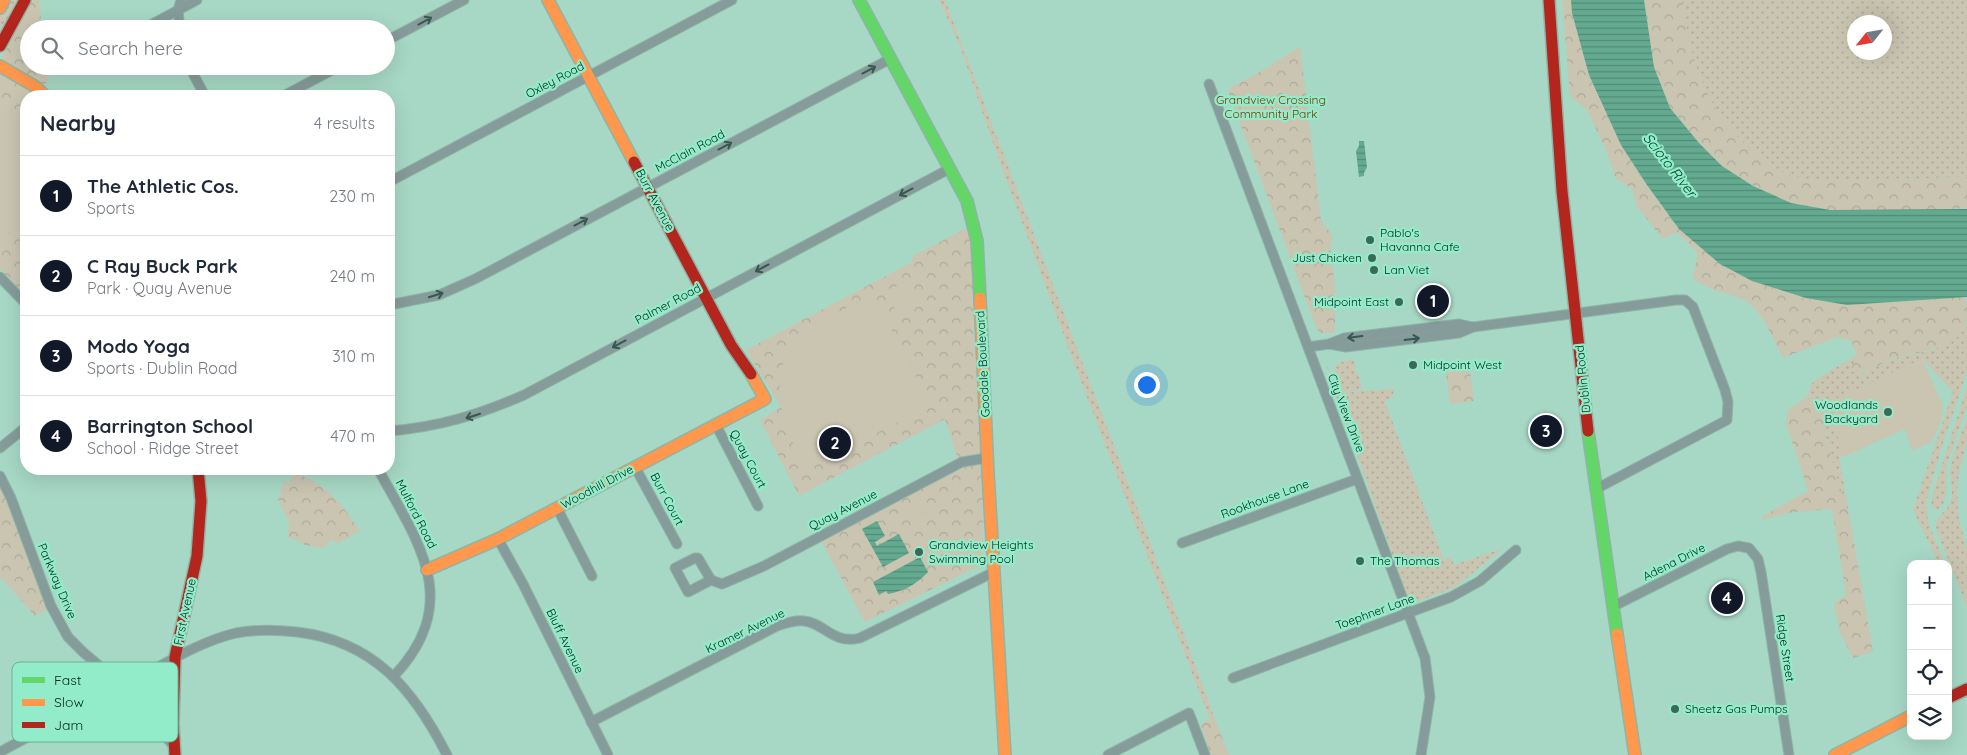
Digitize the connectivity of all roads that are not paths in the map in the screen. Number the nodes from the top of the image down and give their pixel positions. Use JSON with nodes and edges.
{"nodes":[{"id":1,"x":4,"y":0,"type":"edge"},
{"id":2,"x":24,"y":0,"type":"edge"},
{"id":3,"x":181,"y":0,"type":"edge"},
{"id":4,"x":197,"y":0,"type":"edge"},
{"id":5,"x":464,"y":0,"type":"edge"},
{"id":6,"x":548,"y":0,"type":"edge"},
{"id":7,"x":732,"y":0,"type":"edge"},
{"id":8,"x":859,"y":0,"type":"edge"},
{"id":9,"x":1549,"y":0,"type":"edge"},
{"id":10,"x":0,"y":8,"type":"edge"},
{"id":11,"x":178,"y":10,"type":"junction"},
{"id":12,"x":160,"y":20,"type":"edge"},
{"id":13,"x":179,"y":20,"type":"edge"},
{"id":14,"x":395,"y":37,"type":"edge"},
{"id":15,"x":0,"y":46,"type":"edge"},
{"id":16,"x":890,"y":59,"type":"junction"},
{"id":17,"x":0,"y":66,"type":"edge"},
{"id":18,"x":194,"y":75,"type":"edge"},
{"id":19,"x":323,"y":75,"type":"edge"},
{"id":20,"x":588,"y":76,"type":"junction"},
{"id":21,"x":1209,"y":84,"type":"dead end"},
{"id":22,"x":39,"y":90,"type":"edge"},
{"id":23,"x":202,"y":90,"type":"edge"},
{"id":24,"x":294,"y":90,"type":"edge"},
{"id":25,"x":949,"y":169,"type":"junction"},
{"id":26,"x":395,"y":179,"type":"edge"},
{"id":27,"x":648,"y":187,"type":"junction"},
{"id":28,"x":0,"y":277,"type":"edge"},
{"id":29,"x":20,"y":298,"type":"edge"},
{"id":30,"x":706,"y":298,"type":"junction"},
{"id":31,"x":395,"y":304,"type":"edge"},
{"id":32,"x":1576,"y":314,"type":"junction"},
{"id":33,"x":1308,"y":348,"type":"junction"},
{"id":34,"x":764,"y":399,"type":"joint"},
{"id":35,"x":716,"y":425,"type":"junction"},
{"id":36,"x":395,"y":430,"type":"edge"},
{"id":37,"x":20,"y":432,"type":"edge"},
{"id":38,"x":0,"y":448,"type":"edge"},
{"id":39,"x":987,"y":458,"type":"junction"},
{"id":40,"x":635,"y":467,"type":"junction"},
{"id":41,"x":199,"y":475,"type":"edge"},
{"id":42,"x":381,"y":475,"type":"edge"},
{"id":43,"x":0,"y":476,"type":"edge"},
{"id":44,"x":1357,"y":479,"type":"junction"},
{"id":45,"x":1596,"y":488,"type":"junction"},
{"id":46,"x":758,"y":506,"type":"dead end"},
{"id":47,"x":557,"y":508,"type":"junction"},
{"id":48,"x":498,"y":539,"type":"junction"},
{"id":49,"x":1182,"y":543,"type":"dead end"},
{"id":50,"x":677,"y":544,"type":"dead end"},
{"id":51,"x":1749,"y":548,"type":"joint"},
{"id":52,"x":1516,"y":550,"type":"dead end"},
{"id":53,"x":427,"y":570,"type":"junction"},
{"id":54,"x":994,"y":572,"type":"junction"},
{"id":55,"x":592,"y":576,"type":"dead end"},
{"id":56,"x":711,"y":580,"type":"dead end"},
{"id":57,"x":1612,"y":607,"type":"junction"},
{"id":58,"x":1408,"y":613,"type":"junction"},
{"id":59,"x":176,"y":657,"type":"junction"},
{"id":60,"x":95,"y":662,"type":"edge"},
{"id":61,"x":167,"y":662,"type":"edge"},
{"id":62,"x":176,"y":662,"type":"edge"},
{"id":63,"x":394,"y":676,"type":"junction"},
{"id":64,"x":1233,"y":678,"type":"dead end"},
{"id":65,"x":1967,"y":689,"type":"edge"},
{"id":66,"x":1952,"y":696,"type":"edge"},
{"id":67,"x":1907,"y":718,"type":"edge"},
{"id":68,"x":591,"y":722,"type":"junction"},
{"id":69,"x":19,"y":742,"type":"edge"},
{"id":70,"x":0,"y":752,"type":"edge"},
{"id":71,"x":447,"y":755,"type":"edge"},
{"id":72,"x":608,"y":755,"type":"edge"},
{"id":73,"x":1005,"y":755,"type":"edge"},
{"id":74,"x":1108,"y":755,"type":"edge"},
{"id":75,"x":1205,"y":755,"type":"edge"},
{"id":76,"x":1421,"y":755,"type":"edge"},
{"id":77,"x":1635,"y":755,"type":"edge"},
{"id":78,"x":1789,"y":755,"type":"edge"},
{"id":79,"x":1835,"y":755,"type":"edge"}],
"edges":[{"from":1,"to":10,"type":"main road"},
{"from":2,"to":15,"type":"main road"},
{"from":3,"to":11,"type":"street"},
{"from":4,"to":11,"type":"street"},
{"from":14,"to":5,"type":"street","one_way":true},
{"from":6,"to":20,"type":"main road","name":"Burr Avenue"},
{"from":7,"to":20,"type":"street","name":"Oxley Road"},
{"from":8,"to":16,"type":"main road","name":"Goodale Boulevard"},
{"from":9,"to":32,"type":"main road","name":"Dublin Road"},
{"from":11,"to":12,"type":"street"},
{"from":11,"to":13,"type":"street"},
{"from":16,"to":25,"type":"main road","name":"Goodale Boulevard"},
{"from":27,"to":16,"type":"street","name":"McClain Road","one_way":true},
{"from":17,"to":22,"type":"main road"},
{"from":18,"to":23,"type":"street"},
{"from":19,"to":24,"type":"street"},
{"from":20,"to":26,"type":"street","name":"Oxley Road"},
{"from":20,"to":27,"type":"main road","name":"Burr Avenue"},
{"from":21,"to":33,"type":"street","name":"City View Drive"},
{"from":25,"to":30,"type":"street","name":"Palmer Road","one_way":true},
{"from":25,"to":39,"type":"main road","name":"Goodale Boulevard"},
{"from":27,"to":30,"type":"main road","name":"Burr Avenue"},
{"from":31,"to":27,"type":"street","name":"McClain Road","one_way":true},
{"from":28,"to":29,"type":"street"},
{"from":30,"to":34,"type":"main road","name":"Burr Avenue"},
{"from":30,"to":36,"type":"street","name":"Palmer Road","one_way":true},
{"from":32,"to":33,"type":"street"},
{"from":32,"to":45,"type":"main road","name":"Dublin Road"},
{"from":32,"to":45,"type":"street"},
{"from":33,"to":44,"type":"street","name":"City View Drive"},
{"from":34,"to":35,"type":"main road","name":"Woodhill Drive"},
{"from":35,"to":40,"type":"main road","name":"Woodhill Drive"},
{"from":35,"to":46,"type":"street","name":"Quay Court"},
{"from":37,"to":38,"type":"street"},
{"from":39,"to":54,"type":"main road","name":"Goodale Boulevard"},
{"from":39,"to":56,"type":"street","name":"Quay Avenue"},
{"from":40,"to":47,"type":"main road","name":"Woodhill Drive"},
{"from":40,"to":50,"type":"street","name":"Burr Court"},
{"from":41,"to":59,"type":"main road","name":"First Avenue"},
{"from":42,"to":53,"type":"street","name":"Mulford Road"},
{"from":43,"to":60,"type":"street","name":"Parkway Drive"},
{"from":44,"to":49,"type":"street","name":"Rookhouse Lane"},
{"from":44,"to":58,"type":"street","name":"City View Drive"},
{"from":45,"to":57,"type":"main road","name":"Dublin Road"},
{"from":47,"to":48,"type":"main road","name":"Woodhill Drive"},
{"from":47,"to":55,"type":"street"},
{"from":48,"to":53,"type":"main road","name":"Woodhill Drive"},
{"from":48,"to":68,"type":"street","name":"Bluff Avenue"},
{"from":51,"to":57,"type":"street","name":"Adena Drive"},
{"from":51,"to":78,"type":"street","name":"Ridge Street"},
{"from":52,"to":58,"type":"street","name":"Toephner Lane"},
{"from":53,"to":63,"type":"street","name":"Mulford Road"},
{"from":54,"to":68,"type":"street","name":"Kramer Avenue"},
{"from":54,"to":73,"type":"main road","name":"Goodale Boulevard"},
{"from":57,"to":77,"type":"main road","name":"Dublin Road"},
{"from":58,"to":64,"type":"street","name":"Toephner Lane"},
{"from":58,"to":76,"type":"street","name":"City View Drive"},
{"from":59,"to":61,"type":"street"},
{"from":59,"to":62,"type":"main road","name":"First Avenue"},
{"from":59,"to":63,"type":"street"},
{"from":63,"to":71,"type":"street"},
{"from":65,"to":66,"type":"main road"},
{"from":67,"to":79,"type":"main road"},
{"from":68,"to":72,"type":"street","name":"Bluff Avenue"},
{"from":69,"to":70,"type":"street"},
{"from":74,"to":75,"type":"street"}]}
